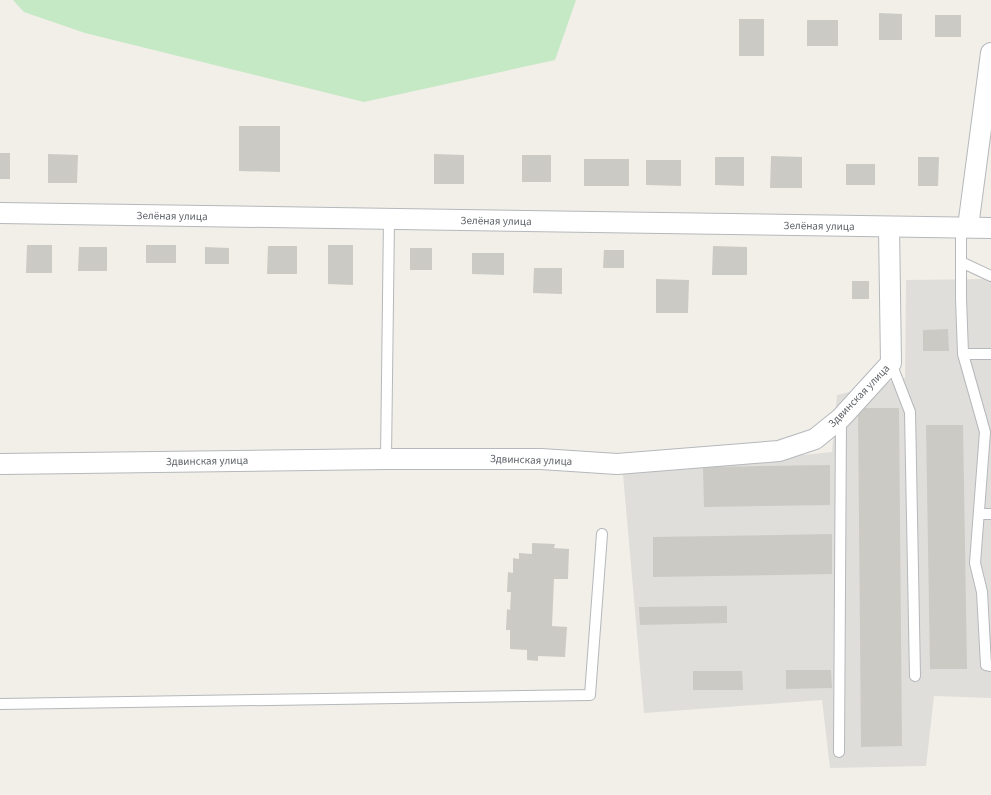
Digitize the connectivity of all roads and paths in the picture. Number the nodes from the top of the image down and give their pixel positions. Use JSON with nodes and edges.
{"nodes":[{"id":1,"x":991,"y":53,"type":"edge"},
{"id":2,"x":0,"y":213,"type":"edge"},
{"id":3,"x":389,"y":219,"type":"junction"},
{"id":4,"x":889,"y":227,"type":"junction"},
{"id":5,"x":964,"y":227,"type":"junction"},
{"id":6,"x":991,"y":228,"type":"edge"},
{"id":7,"x":961,"y":262,"type":"junction"},
{"id":8,"x":991,"y":276,"type":"edge"},
{"id":9,"x":963,"y":354,"type":"junction"},
{"id":10,"x":991,"y":354,"type":"edge"},
{"id":11,"x":891,"y":363,"type":"junction"},
{"id":12,"x":841,"y":418,"type":"junction"},
{"id":13,"x":988,"y":432,"type":"edge"},
{"id":14,"x":386,"y":459,"type":"junction"},
{"id":15,"x":0,"y":464,"type":"edge"},
{"id":16,"x":979,"y":514,"type":"junction"},
{"id":17,"x":991,"y":514,"type":"edge"},
{"id":18,"x":602,"y":534,"type":"dead end"},
{"id":19,"x":987,"y":593,"type":"edge"},
{"id":20,"x":991,"y":666,"type":"edge"},
{"id":21,"x":915,"y":676,"type":"dead end"},
{"id":22,"x":0,"y":704,"type":"edge"},
{"id":23,"x":839,"y":752,"type":"dead end"}],
"edges":[{"from":1,"to":5,"type":"street"},
{"from":2,"to":3,"type":"street","name":"Зелёная улица"},
{"from":3,"to":4,"type":"street","name":"Зелёная улица"},
{"from":3,"to":14,"type":"lane"},
{"from":4,"to":5,"type":"street","name":"Зелёная улица"},
{"from":4,"to":11,"type":"street","name":"Здвинская улица"},
{"from":5,"to":6,"type":"street","name":"Зелёная улица"},
{"from":5,"to":7,"type":"lane"},
{"from":7,"to":8,"type":"lane"},
{"from":7,"to":9,"type":"lane"},
{"from":9,"to":10,"type":"lane"},
{"from":9,"to":13,"type":"lane"},
{"from":11,"to":12,"type":"street","name":"Здвинская улица"},
{"from":11,"to":21,"type":"lane"},
{"from":12,"to":14,"type":"street","name":"Здвинская улица"},
{"from":12,"to":23,"type":"lane"},
{"from":13,"to":16,"type":"lane"},
{"from":14,"to":15,"type":"street","name":"Здвинская улица"},
{"from":16,"to":17,"type":"lane"},
{"from":16,"to":19,"type":"lane"},
{"from":18,"to":22,"type":"lane"},
{"from":19,"to":20,"type":"lane"}]}
